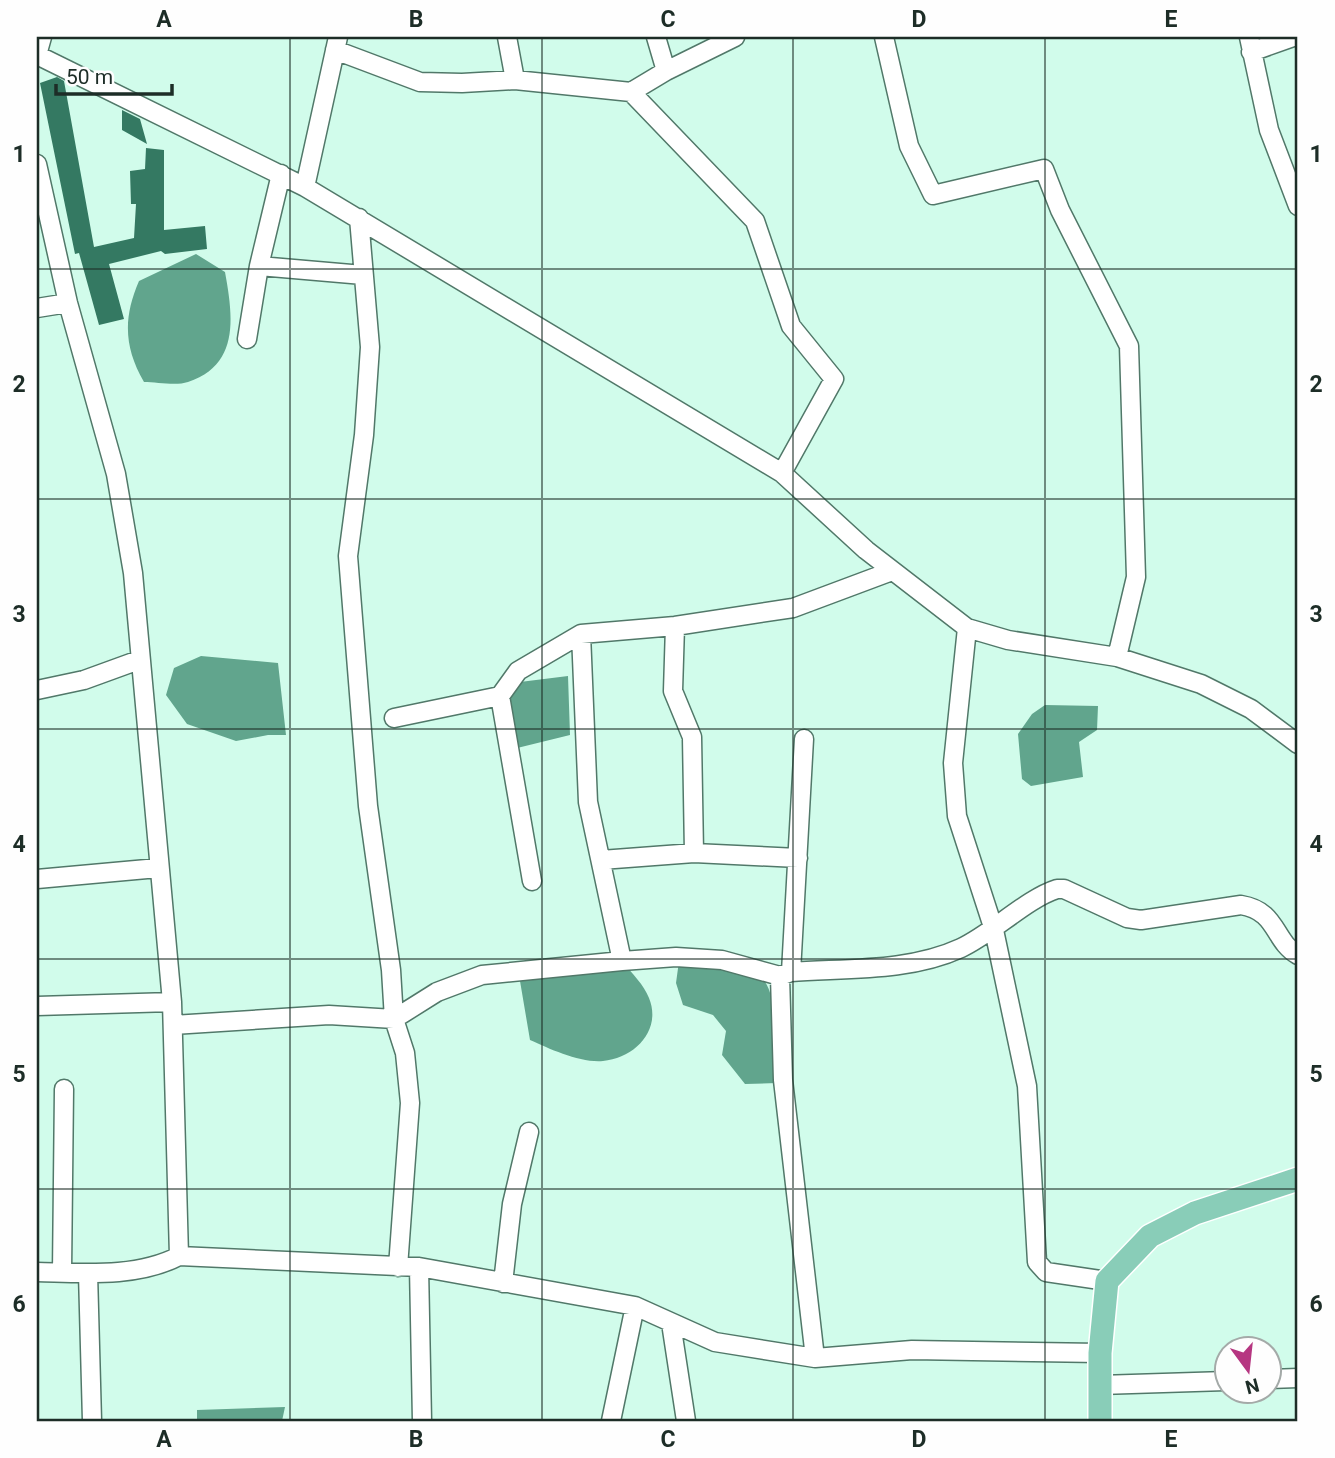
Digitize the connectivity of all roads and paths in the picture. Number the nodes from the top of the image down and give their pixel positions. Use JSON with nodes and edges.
{"nodes":[{"id":1,"x":43,"y":37,"type":"edge"},
{"id":2,"x":508,"y":37,"type":"edge"},
{"id":3,"x":656,"y":37,"type":"edge"},
{"id":4,"x":735,"y":37,"type":"edge"},
{"id":5,"x":884,"y":37,"type":"edge"},
{"id":6,"x":1293,"y":37,"type":"edge"},
{"id":7,"x":337,"y":43,"type":"edge"},
{"id":8,"x":1250,"y":44,"type":"edge"},
{"id":9,"x":37,"y":55,"type":"edge"},
{"id":10,"x":666,"y":71,"type":"junction"},
{"id":11,"x":515,"y":80,"type":"junction"},
{"id":12,"x":631,"y":92,"type":"junction"},
{"id":13,"x":37,"y":164,"type":"edge"},
{"id":14,"x":281,"y":174,"type":"junction"},
{"id":15,"x":305,"y":187,"type":"junction"},
{"id":16,"x":1298,"y":206,"type":"edge"},
{"id":17,"x":359,"y":218,"type":"junction"},
{"id":18,"x":260,"y":266,"type":"junction"},
{"id":19,"x":363,"y":275,"type":"junction"},
{"id":20,"x":68,"y":303,"type":"junction"},
{"id":21,"x":37,"y":308,"type":"edge"},
{"id":22,"x":247,"y":339,"type":"dead end"},
{"id":23,"x":782,"y":474,"type":"junction"},
{"id":24,"x":892,"y":571,"type":"junction"},
{"id":25,"x":675,"y":625,"type":"junction"},
{"id":26,"x":967,"y":628,"type":"junction"},
{"id":27,"x":581,"y":634,"type":"junction"},
{"id":28,"x":1117,"y":657,"type":"junction"},
{"id":29,"x":139,"y":660,"type":"junction"},
{"id":30,"x":37,"y":690,"type":"edge"},
{"id":31,"x":500,"y":696,"type":"junction"},
{"id":32,"x":394,"y":718,"type":"dead end"},
{"id":33,"x":804,"y":739,"type":"dead end"},
{"id":34,"x":1298,"y":744,"type":"edge"},
{"id":35,"x":694,"y":853,"type":"junction"},
{"id":36,"x":798,"y":858,"type":"junction"},
{"id":37,"x":600,"y":860,"type":"junction"},
{"id":38,"x":158,"y":868,"type":"junction"},
{"id":39,"x":37,"y":879,"type":"edge"},
{"id":40,"x":532,"y":881,"type":"dead end"},
{"id":41,"x":994,"y":930,"type":"junction"},
{"id":42,"x":1298,"y":955,"type":"edge"},
{"id":43,"x":622,"y":961,"type":"junction"},
{"id":44,"x":785,"y":974,"type":"junction"},
{"id":45,"x":172,"y":1002,"type":"junction"},
{"id":46,"x":37,"y":1006,"type":"edge"},
{"id":47,"x":394,"y":1019,"type":"junction"},
{"id":48,"x":173,"y":1025,"type":"junction"},
{"id":49,"x":64,"y":1089,"type":"dead end"},
{"id":50,"x":529,"y":1132,"type":"dead end"},
{"id":51,"x":1298,"y":1179,"type":"edge"},
{"id":52,"x":179,"y":1256,"type":"junction"},
{"id":53,"x":398,"y":1266,"type":"junction"},
{"id":54,"x":419,"y":1268,"type":"junction"},
{"id":55,"x":37,"y":1272,"type":"edge"},
{"id":56,"x":62,"y":1272,"type":"junction"},
{"id":57,"x":88,"y":1273,"type":"junction"},
{"id":58,"x":1107,"y":1282,"type":"junction"},
{"id":59,"x":503,"y":1283,"type":"junction"},
{"id":60,"x":635,"y":1306,"type":"junction"},
{"id":61,"x":671,"y":1323,"type":"junction"},
{"id":62,"x":1100,"y":1353,"type":"junction"},
{"id":63,"x":815,"y":1358,"type":"junction"},
{"id":64,"x":1212,"y":1381,"type":"edge"},
{"id":65,"x":1100,"y":1385,"type":"junction"},
{"id":66,"x":92,"y":1421,"type":"edge"},
{"id":67,"x":422,"y":1421,"type":"edge"},
{"id":68,"x":611,"y":1421,"type":"edge"},
{"id":69,"x":686,"y":1421,"type":"edge"},
{"id":70,"x":1100,"y":1421,"type":"edge"}],
"edges":[{"from":1,"to":9,"type":"street"},
{"from":2,"to":11,"type":"street"},
{"from":3,"to":10,"type":"street"},
{"from":4,"to":10,"type":"street"},
{"from":5,"to":28,"type":"street"},
{"from":6,"to":8,"type":"street"},
{"from":7,"to":11,"type":"street"},
{"from":7,"to":15,"type":"street"},
{"from":8,"to":16,"type":"street"},
{"from":9,"to":14,"type":"street"},
{"from":10,"to":12,"type":"street"},
{"from":11,"to":12,"type":"street"},
{"from":12,"to":23,"type":"street"},
{"from":13,"to":20,"type":"street"},
{"from":14,"to":15,"type":"street"},
{"from":14,"to":18,"type":"street"},
{"from":15,"to":17,"type":"street"},
{"from":17,"to":19,"type":"street"},
{"from":17,"to":23,"type":"street"},
{"from":18,"to":19,"type":"street"},
{"from":18,"to":22,"type":"street"},
{"from":19,"to":47,"type":"street"},
{"from":20,"to":21,"type":"street"},
{"from":20,"to":29,"type":"street"},
{"from":23,"to":24,"type":"street"},
{"from":24,"to":25,"type":"street"},
{"from":24,"to":26,"type":"street"},
{"from":25,"to":27,"type":"street"},
{"from":25,"to":35,"type":"street"},
{"from":26,"to":28,"type":"street"},
{"from":26,"to":41,"type":"street"},
{"from":27,"to":31,"type":"street"},
{"from":27,"to":37,"type":"street"},
{"from":28,"to":34,"type":"street"},
{"from":29,"to":30,"type":"street"},
{"from":29,"to":38,"type":"street"},
{"from":31,"to":32,"type":"street"},
{"from":31,"to":40,"type":"street"},
{"from":33,"to":36,"type":"street"},
{"from":35,"to":36,"type":"street"},
{"from":35,"to":37,"type":"street"},
{"from":36,"to":44,"type":"street"},
{"from":37,"to":43,"type":"street"},
{"from":38,"to":39,"type":"street"},
{"from":38,"to":45,"type":"street"},
{"from":41,"to":42,"type":"street"},
{"from":41,"to":44,"type":"street"},
{"from":41,"to":58,"type":"street"},
{"from":43,"to":44,"type":"street"},
{"from":43,"to":47,"type":"street"},
{"from":44,"to":63,"type":"street"},
{"from":45,"to":46,"type":"street"},
{"from":45,"to":48,"type":"street"},
{"from":47,"to":48,"type":"street"},
{"from":47,"to":53,"type":"street"},
{"from":48,"to":52,"type":"street"},
{"from":49,"to":56,"type":"street"},
{"from":50,"to":59,"type":"street"},
{"from":51,"to":58,"type":"main road"},
{"from":52,"to":53,"type":"street"},
{"from":52,"to":57,"type":"street"},
{"from":53,"to":54,"type":"street"},
{"from":54,"to":59,"type":"street"},
{"from":54,"to":67,"type":"street"},
{"from":55,"to":56,"type":"street"},
{"from":56,"to":57,"type":"street"},
{"from":57,"to":66,"type":"street"},
{"from":58,"to":62,"type":"main road"},
{"from":59,"to":60,"type":"street"},
{"from":60,"to":61,"type":"street"},
{"from":60,"to":68,"type":"street"},
{"from":61,"to":63,"type":"street"},
{"from":61,"to":69,"type":"street"},
{"from":62,"to":63,"type":"street"},
{"from":62,"to":65,"type":"main road"},
{"from":64,"to":65,"type":"street"},
{"from":65,"to":70,"type":"main road"}]}
